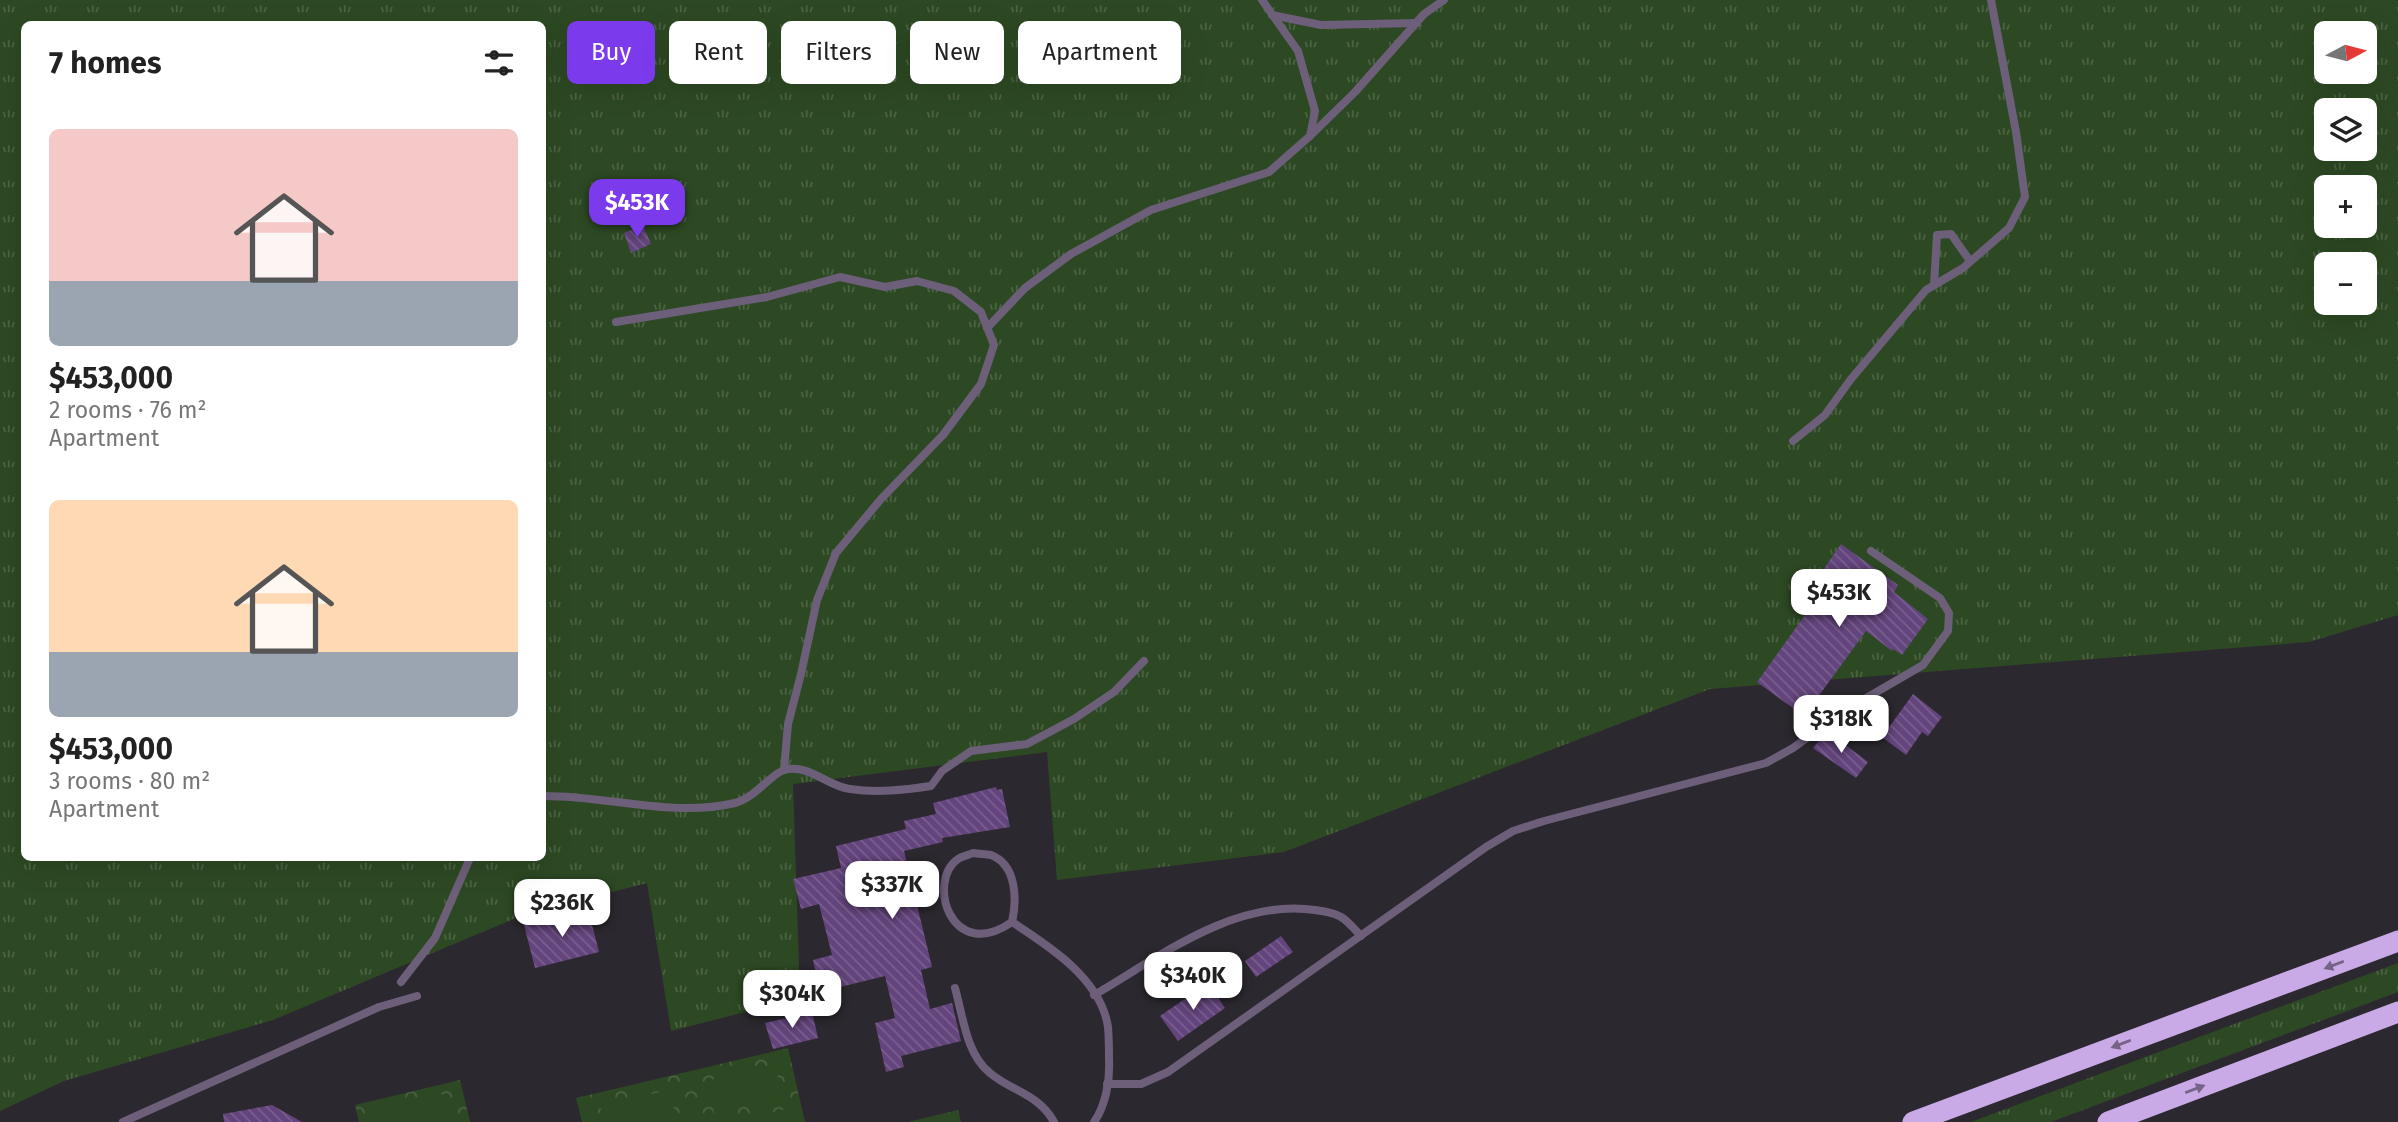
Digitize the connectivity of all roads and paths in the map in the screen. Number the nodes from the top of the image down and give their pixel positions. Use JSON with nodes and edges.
{"nodes":[{"id":1,"x":1262,"y":0,"type":"edge"},
{"id":2,"x":1444,"y":0,"type":"edge"},
{"id":3,"x":1991,"y":0,"type":"edge"},
{"id":4,"x":1272,"y":15,"type":"junction"},
{"id":5,"x":1417,"y":23,"type":"junction"},
{"id":6,"x":1310,"y":136,"type":"junction"},
{"id":7,"x":1970,"y":261,"type":"junction"},
{"id":8,"x":1934,"y":285,"type":"junction"},
{"id":9,"x":616,"y":323,"type":"dead end"},
{"id":10,"x":987,"y":328,"type":"junction"},
{"id":11,"x":1793,"y":441,"type":"dead end"},
{"id":12,"x":1871,"y":551,"type":"dead end"},
{"id":13,"x":1144,"y":661,"type":"dead end"},
{"id":14,"x":784,"y":770,"type":"junction"},
{"id":15,"x":546,"y":796,"type":"edge"},
{"id":16,"x":469,"y":861,"type":"edge"},
{"id":17,"x":1012,"y":922,"type":"junction"},
{"id":18,"x":1361,"y":936,"type":"junction"},
{"id":19,"x":2398,"y":941,"type":"edge"},
{"id":20,"x":401,"y":982,"type":"dead end"},
{"id":21,"x":955,"y":988,"type":"dead end"},
{"id":22,"x":1094,"y":995,"type":"junction"},
{"id":23,"x":417,"y":996,"type":"dead end"},
{"id":24,"x":2398,"y":1012,"type":"edge"},
{"id":25,"x":1107,"y":1084,"type":"junction"},
{"id":26,"x":123,"y":1122,"type":"edge"},
{"id":27,"x":1054,"y":1122,"type":"edge"},
{"id":28,"x":1094,"y":1122,"type":"edge"},
{"id":29,"x":1913,"y":1122,"type":"edge"},
{"id":30,"x":2108,"y":1122,"type":"edge"}],
"edges":[{"from":1,"to":4,"type":"lane"},
{"from":2,"to":5,"type":"lane"},
{"from":3,"to":7,"type":"lane"},
{"from":4,"to":5,"type":"lane"},
{"from":4,"to":6,"type":"lane"},
{"from":5,"to":6,"type":"lane"},
{"from":6,"to":10,"type":"lane"},
{"from":7,"to":8,"type":"lane"},
{"from":7,"to":8,"type":"lane"},
{"from":8,"to":11,"type":"lane"},
{"from":9,"to":10,"type":"lane"},
{"from":10,"to":14,"type":"lane"},
{"from":12,"to":18,"type":"lane"},
{"from":13,"to":14,"type":"lane"},
{"from":14,"to":15,"type":"lane"},
{"from":16,"to":20,"type":"lane"},
{"from":17,"to":17,"type":"lane"},
{"from":17,"to":22,"type":"lane"},
{"from":18,"to":22,"type":"lane"},
{"from":18,"to":25,"type":"lane"},
{"from":19,"to":29,"type":"highway","one_way":true},
{"from":21,"to":27,"type":"lane"},
{"from":22,"to":25,"type":"lane"},
{"from":23,"to":26,"type":"lane"},
{"from":30,"to":24,"type":"highway","one_way":true},
{"from":25,"to":28,"type":"lane"}]}
